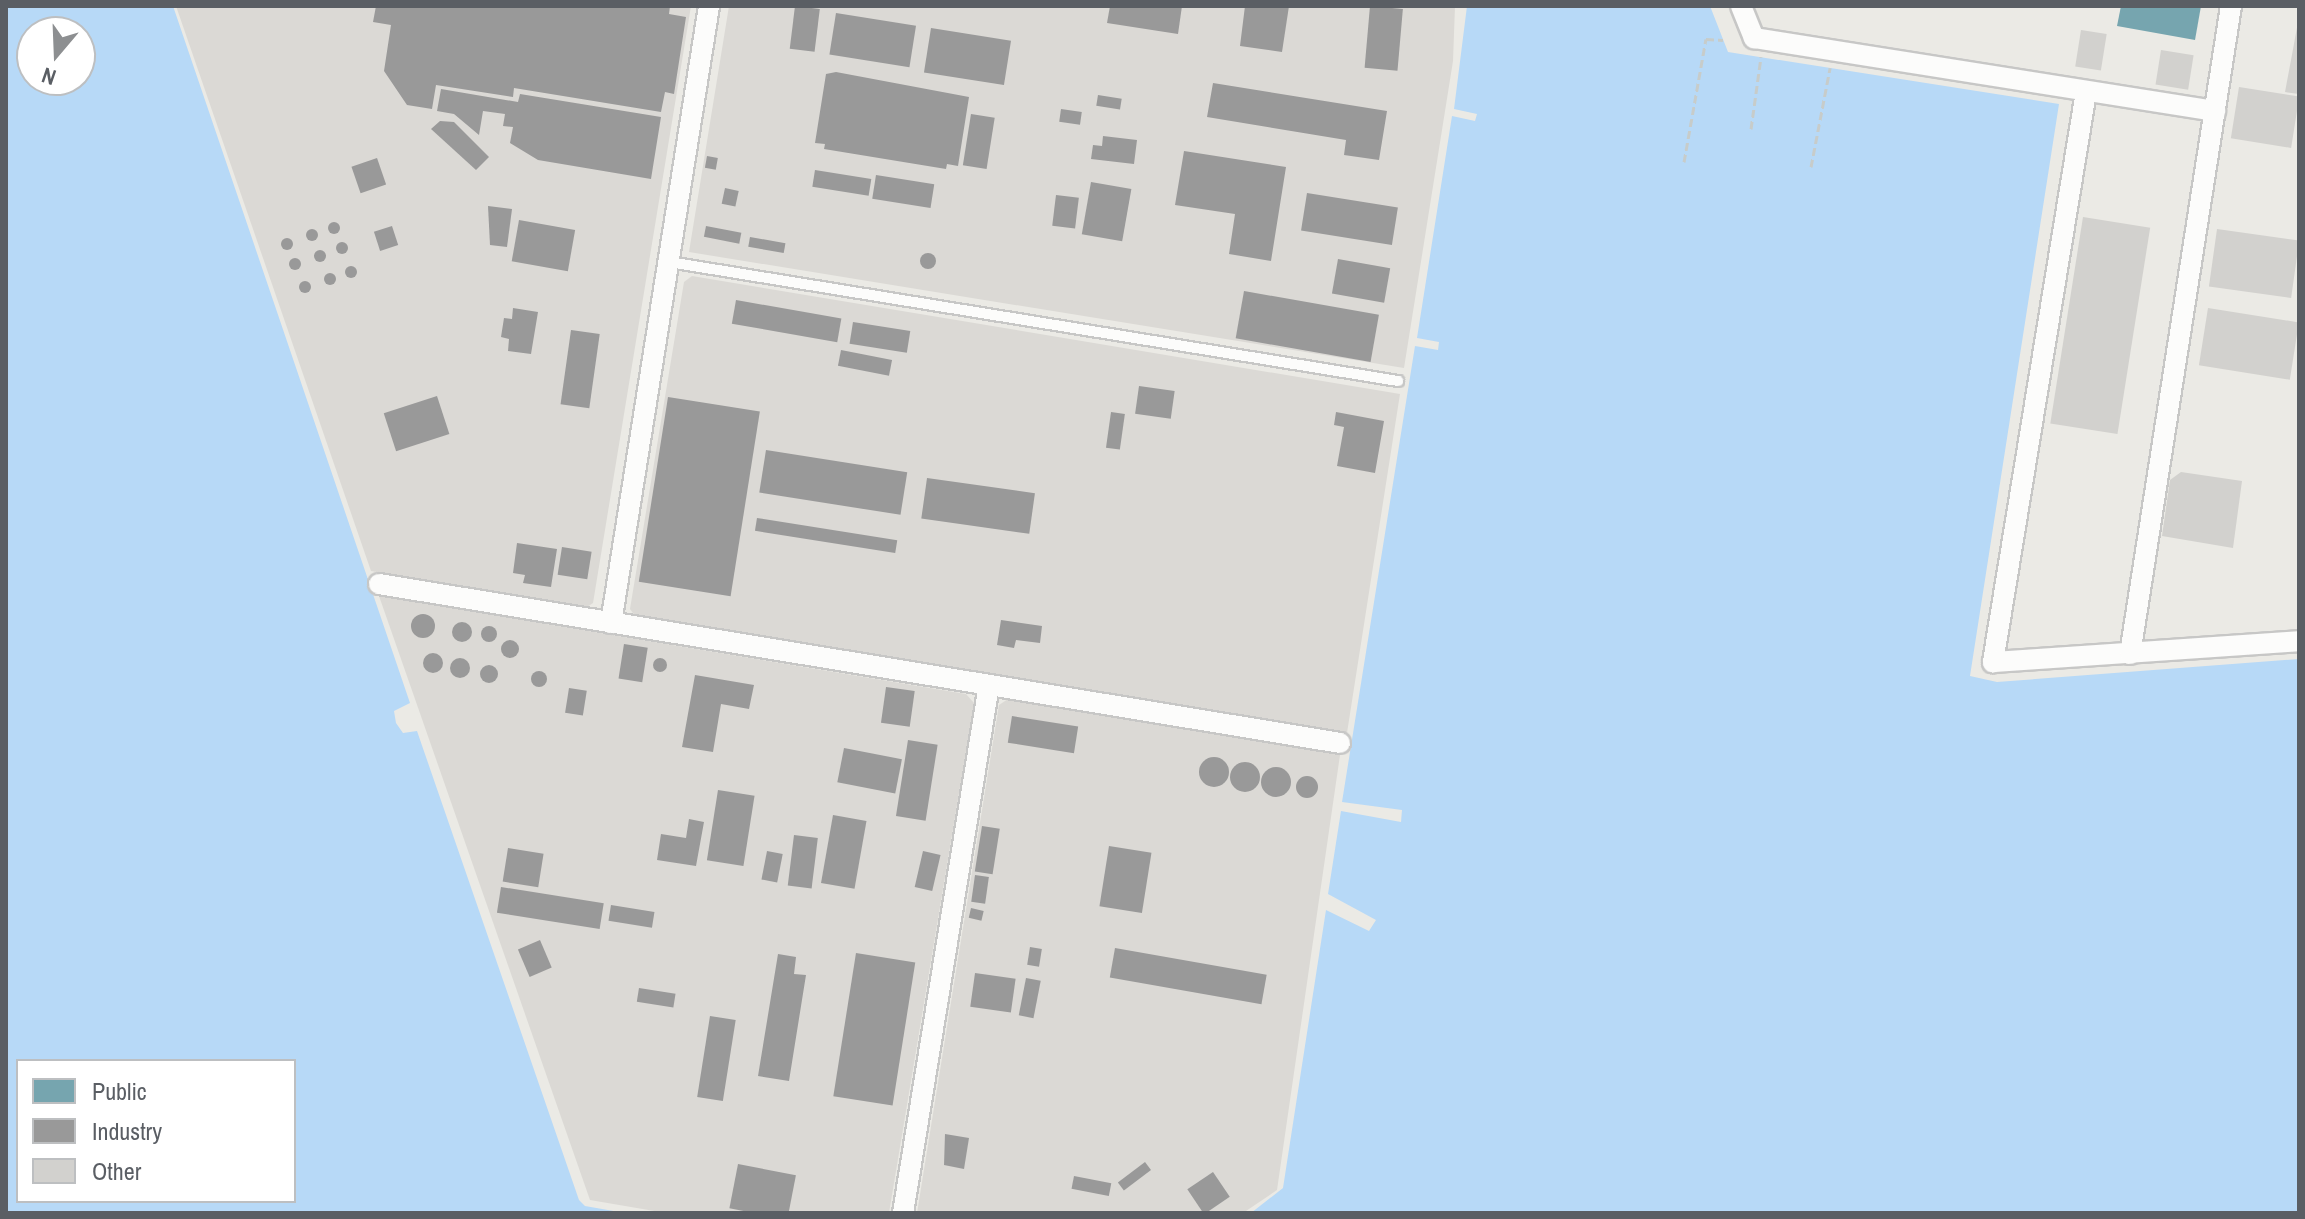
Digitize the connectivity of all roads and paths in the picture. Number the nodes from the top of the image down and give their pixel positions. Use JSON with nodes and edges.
{"nodes":[{"id":1,"x":709,"y":6,"type":"edge"},
{"id":2,"x":1741,"y":6,"type":"edge"},
{"id":3,"x":2231,"y":6,"type":"edge"},
{"id":4,"x":1723,"y":40,"type":"dead end"},
{"id":5,"x":1761,"y":57,"type":"dead end"},
{"id":6,"x":1830,"y":68,"type":"dead end"},
{"id":7,"x":2086,"y":92,"type":"junction"},
{"id":8,"x":2215,"y":111,"type":"junction"},
{"id":9,"x":1751,"y":129,"type":"dead end"},
{"id":10,"x":1684,"y":162,"type":"dead end"},
{"id":11,"x":1811,"y":167,"type":"dead end"},
{"id":12,"x":669,"y":262,"type":"junction"},
{"id":13,"x":1398,"y":381,"type":"dead end"},
{"id":14,"x":379,"y":584,"type":"dead end"},
{"id":15,"x":611,"y":623,"type":"junction"},
{"id":16,"x":2299,"y":641,"type":"edge"},
{"id":17,"x":2130,"y":654,"type":"junction"},
{"id":18,"x":989,"y":685,"type":"junction"},
{"id":19,"x":1340,"y":743,"type":"dead end"},
{"id":20,"x":903,"y":1213,"type":"edge"}],
"edges":[{"from":1,"to":12,"type":"street"},
{"from":2,"to":7,"type":"street"},
{"from":3,"to":8,"type":"street"},
{"from":4,"to":10,"type":"path"},
{"from":5,"to":9,"type":"path"},
{"from":6,"to":11,"type":"path"},
{"from":7,"to":8,"type":"street"},
{"from":7,"to":17,"type":"street"},
{"from":8,"to":17,"type":"street"},
{"from":12,"to":13,"type":"lane"},
{"from":12,"to":15,"type":"street"},
{"from":14,"to":15,"type":"street"},
{"from":15,"to":18,"type":"street"},
{"from":16,"to":17,"type":"street"},
{"from":18,"to":19,"type":"street"},
{"from":18,"to":20,"type":"street"}]}
